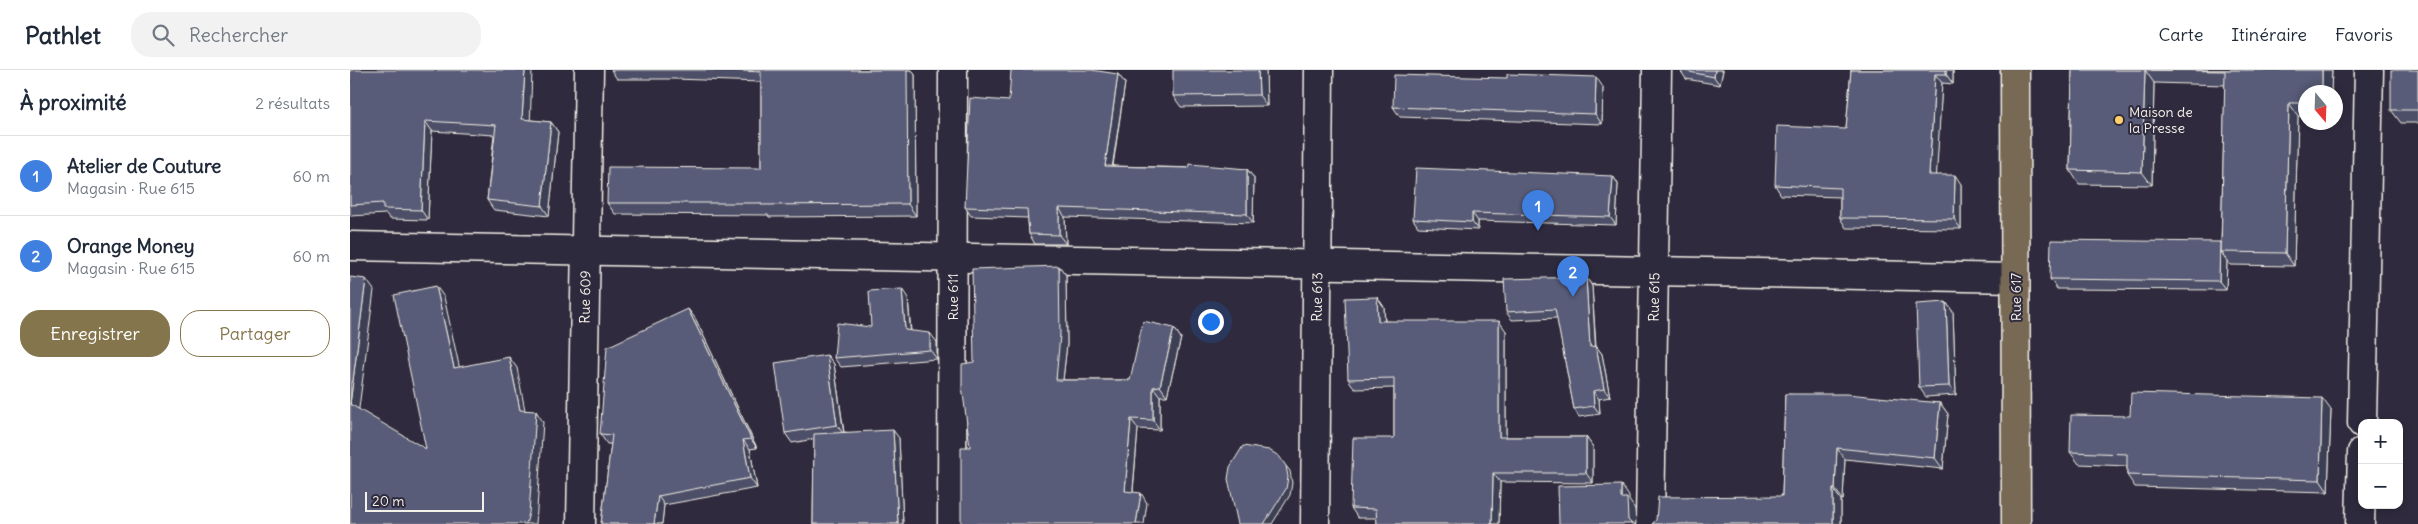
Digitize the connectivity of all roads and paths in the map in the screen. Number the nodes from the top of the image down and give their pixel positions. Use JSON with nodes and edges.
{"nodes":[{"id":1,"x":589,"y":70,"type":"edge"},
{"id":2,"x":953,"y":70,"type":"edge"},
{"id":3,"x":1319,"y":70,"type":"edge"},
{"id":4,"x":1657,"y":70,"type":"edge"},
{"id":5,"x":2015,"y":70,"type":"edge"},
{"id":6,"x":2369,"y":70,"type":"edge"},
{"id":7,"x":350,"y":246,"type":"edge"},
{"id":8,"x":586,"y":251,"type":"junction"},
{"id":9,"x":953,"y":258,"type":"junction"},
{"id":10,"x":1318,"y":265,"type":"junction"},
{"id":11,"x":1654,"y":272,"type":"junction"},
{"id":12,"x":2015,"y":278,"type":"junction"},
{"id":13,"x":2362,"y":419,"type":"edge"},
{"id":14,"x":2362,"y":464,"type":"edge"},
{"id":15,"x":581,"y":524,"type":"edge"},
{"id":16,"x":952,"y":524,"type":"edge"},
{"id":17,"x":1315,"y":524,"type":"edge"},
{"id":18,"x":1650,"y":524,"type":"edge"},
{"id":19,"x":2016,"y":524,"type":"edge"},
{"id":20,"x":2360,"y":524,"type":"edge"}],
"edges":[{"from":1,"to":8,"type":"street","name":"Rue 609"},
{"from":2,"to":9,"type":"street","name":"Rue 611"},
{"from":3,"to":10,"type":"street","name":"Rue 613"},
{"from":4,"to":11,"type":"street","name":"Rue 615"},
{"from":5,"to":12,"type":"highway","name":"Rue 617"},
{"from":6,"to":13,"type":"street"},
{"from":7,"to":8,"type":"street"},
{"from":8,"to":9,"type":"street"},
{"from":8,"to":15,"type":"street","name":"Rue 609"},
{"from":9,"to":10,"type":"street"},
{"from":9,"to":16,"type":"street","name":"Rue 611"},
{"from":10,"to":11,"type":"street"},
{"from":10,"to":17,"type":"street","name":"Rue 613"},
{"from":11,"to":12,"type":"street"},
{"from":11,"to":18,"type":"street","name":"Rue 615"},
{"from":12,"to":19,"type":"highway","name":"Rue 617"},
{"from":14,"to":20,"type":"street"}]}
